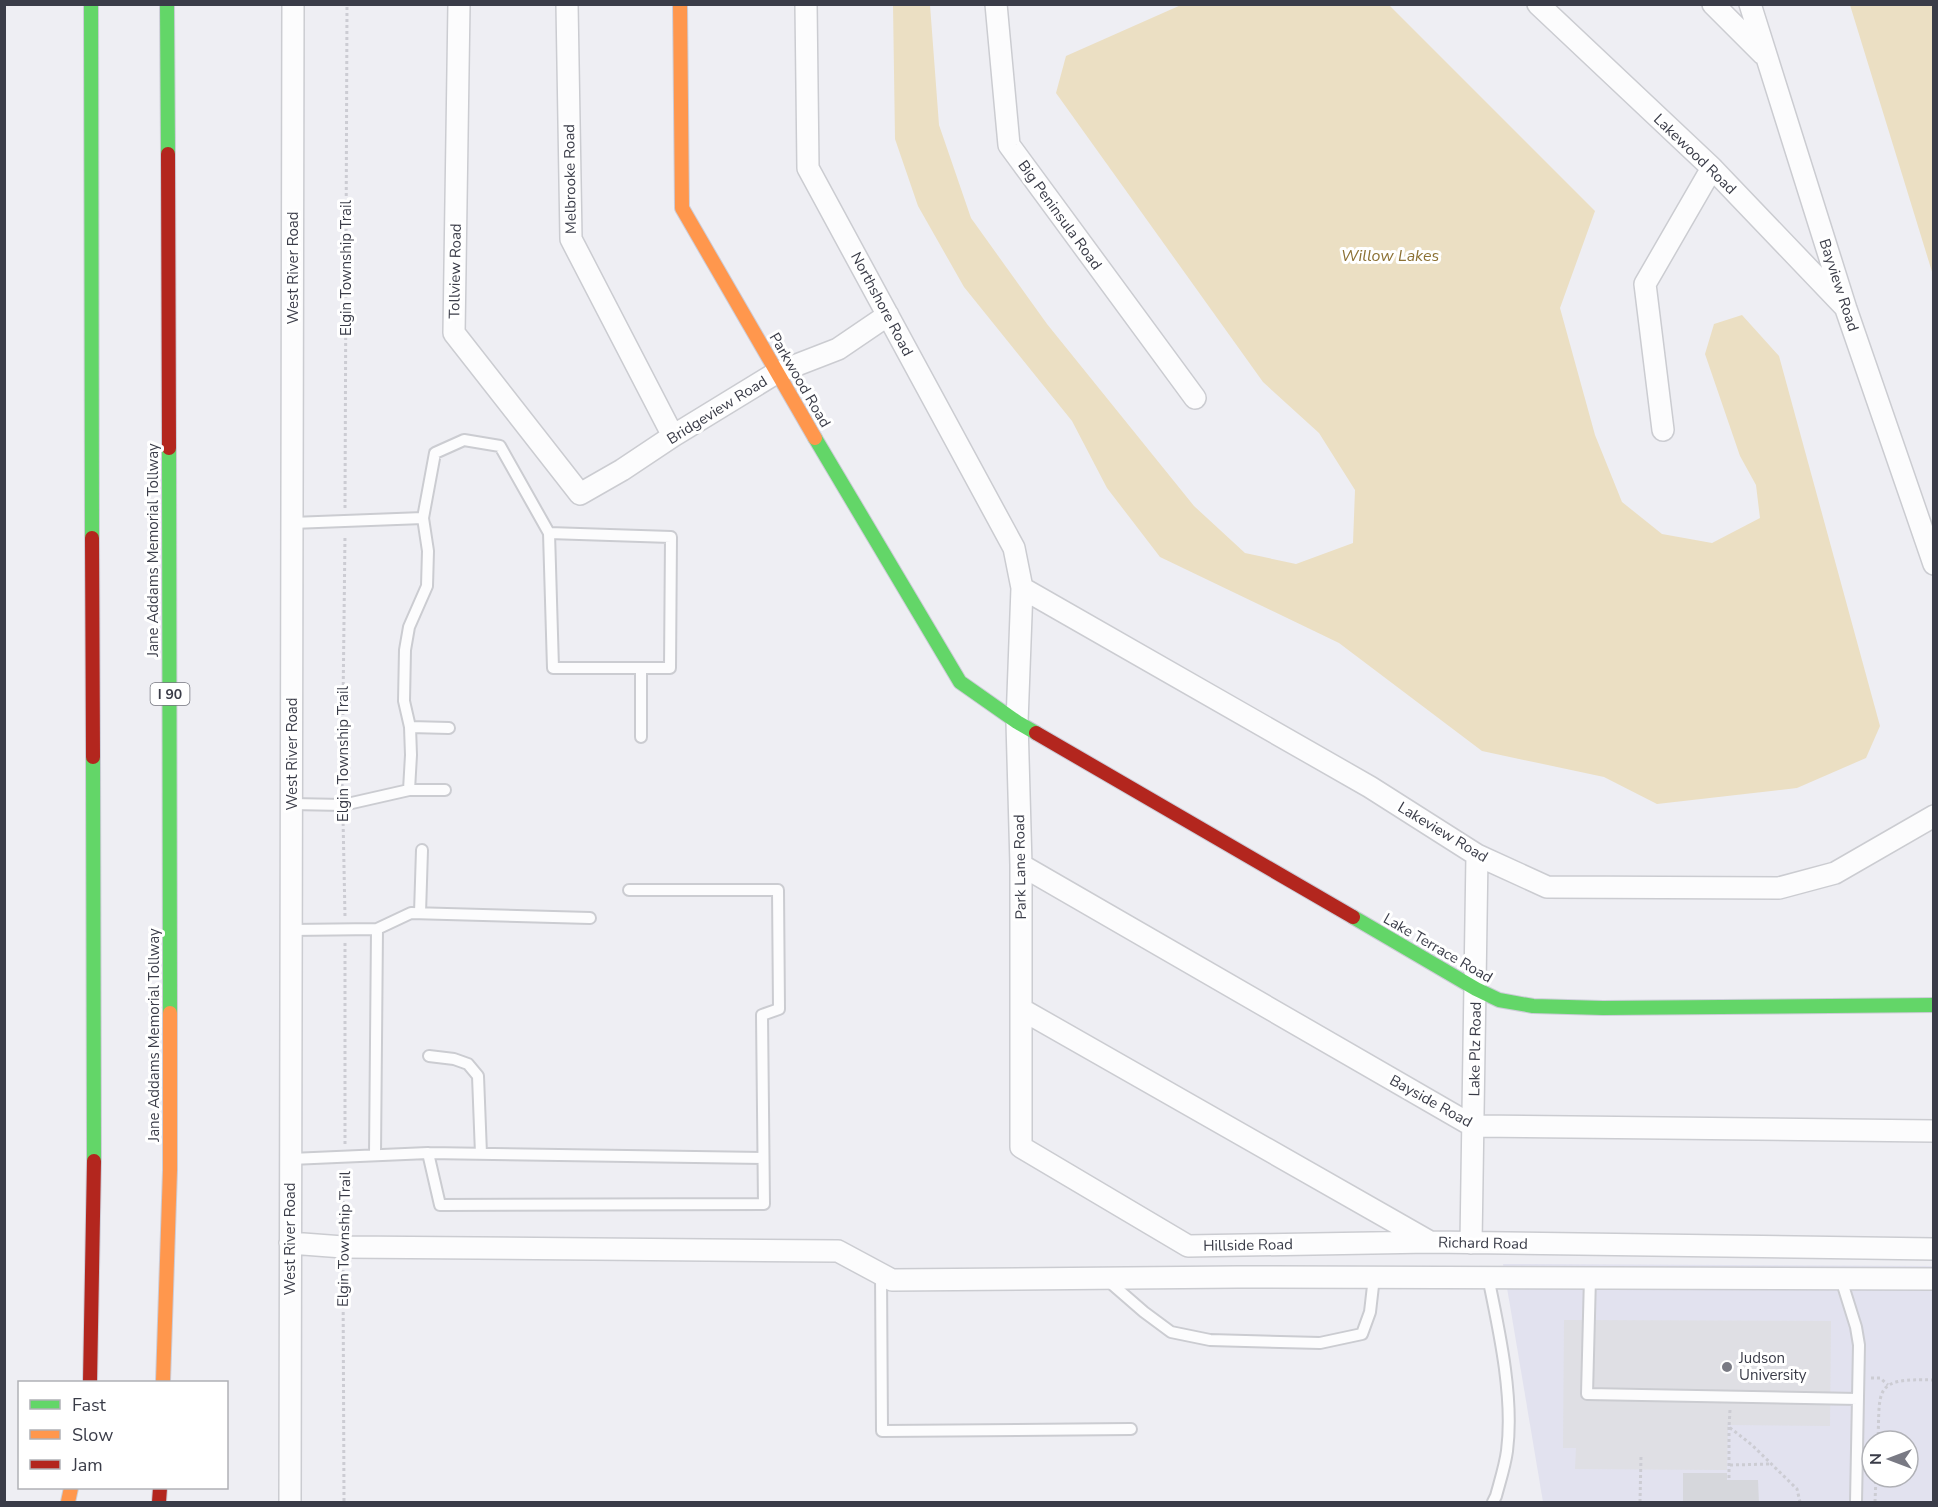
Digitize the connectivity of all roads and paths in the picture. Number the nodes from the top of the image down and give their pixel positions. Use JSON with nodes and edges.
{"nodes":[{"id":1,"x":91,"y":4,"type":"edge"},
{"id":2,"x":166,"y":4,"type":"edge"},
{"id":3,"x":293,"y":4,"type":"edge"},
{"id":4,"x":347,"y":4,"type":"edge"},
{"id":5,"x":459,"y":4,"type":"edge"},
{"id":6,"x":567,"y":4,"type":"edge"},
{"id":7,"x":680,"y":4,"type":"edge"},
{"id":8,"x":806,"y":4,"type":"edge"},
{"id":9,"x":996,"y":4,"type":"edge"},
{"id":10,"x":1538,"y":4,"type":"edge"},
{"id":11,"x":1713,"y":4,"type":"edge"},
{"id":12,"x":1750,"y":4,"type":"edge"},
{"id":13,"x":1766,"y":56,"type":"junction"},
{"id":14,"x":1712,"y":168,"type":"junction"},
{"id":15,"x":1846,"y":309,"type":"junction"},
{"id":16,"x":888,"y":315,"type":"junction"},
{"id":17,"x":776,"y":373,"type":"junction"},
{"id":18,"x":1195,"y":398,"type":"dead end"},
{"id":19,"x":1663,"y":430,"type":"dead end"},
{"id":20,"x":674,"y":436,"type":"junction"},
{"id":21,"x":580,"y":494,"type":"joint"},
{"id":22,"x":423,"y":518,"type":"junction"},
{"id":23,"x":345,"y":520,"type":"junction"},
{"id":24,"x":292,"y":523,"type":"junction"},
{"id":25,"x":549,"y":533,"type":"junction"},
{"id":26,"x":1934,"y":564,"type":"edge"},
{"id":27,"x":1023,"y":588,"type":"junction"},
{"id":28,"x":640,"y":669,"type":"junction"},
{"id":29,"x":1017,"y":722,"type":"junction"},
{"id":30,"x":410,"y":728,"type":"junction"},
{"id":31,"x":449,"y":728,"type":"dead end"},
{"id":32,"x":640,"y":737,"type":"dead end"},
{"id":33,"x":410,"y":790,"type":"junction"},
{"id":34,"x":445,"y":790,"type":"dead end"},
{"id":35,"x":292,"y":804,"type":"junction"},
{"id":36,"x":343,"y":805,"type":"junction"},
{"id":37,"x":1934,"y":816,"type":"edge"},
{"id":38,"x":422,"y":850,"type":"dead end"},
{"id":39,"x":1477,"y":855,"type":"junction"},
{"id":40,"x":1021,"y":865,"type":"junction"},
{"id":41,"x":629,"y":890,"type":"dead end"},
{"id":42,"x":420,"y":914,"type":"junction"},
{"id":43,"x":590,"y":918,"type":"dead end"},
{"id":44,"x":345,"y":929,"type":"junction"},
{"id":45,"x":377,"y":929,"type":"junction"},
{"id":46,"x":291,"y":930,"type":"junction"},
{"id":47,"x":1476,"y":989,"type":"junction"},
{"id":48,"x":1934,"y":1005,"type":"edge"},
{"id":49,"x":1021,"y":1010,"type":"junction"},
{"id":50,"x":429,"y":1056,"type":"dead end"},
{"id":51,"x":1473,"y":1126,"type":"junction"},
{"id":52,"x":1934,"y":1131,"type":"edge"},
{"id":53,"x":1021,"y":1147,"type":"joint"},
{"id":54,"x":428,"y":1153,"type":"junction"},
{"id":55,"x":481,"y":1154,"type":"junction"},
{"id":56,"x":375,"y":1155,"type":"junction"},
{"id":57,"x":345,"y":1156,"type":"junction"},
{"id":58,"x":763,"y":1158,"type":"junction"},
{"id":59,"x":291,"y":1159,"type":"junction"},
{"id":60,"x":170,"y":1170,"type":"junction"},
{"id":61,"x":1430,"y":1242,"type":"junction"},
{"id":62,"x":290,"y":1243,"type":"junction"},
{"id":63,"x":1472,"y":1243,"type":"junction"},
{"id":64,"x":343,"y":1247,"type":"junction"},
{"id":65,"x":1934,"y":1249,"type":"edge"},
{"id":66,"x":881,"y":1274,"type":"junction"},
{"id":67,"x":1374,"y":1277,"type":"junction"},
{"id":68,"x":1488,"y":1277,"type":"junction"},
{"id":69,"x":1590,"y":1277,"type":"junction"},
{"id":70,"x":1105,"y":1278,"type":"junction"},
{"id":71,"x":1841,"y":1279,"type":"junction"},
{"id":72,"x":1934,"y":1279,"type":"edge"},
{"id":73,"x":180,"y":1295,"type":"dead end"},
{"id":74,"x":1871,"y":1378,"type":"dead end"},
{"id":75,"x":1934,"y":1380,"type":"edge"},
{"id":76,"x":90,"y":1381,"type":"edge"},
{"id":77,"x":163,"y":1381,"type":"edge"},
{"id":78,"x":1888,"y":1384,"type":"junction"},
{"id":79,"x":1731,"y":1396,"type":"junction"},
{"id":80,"x":1858,"y":1399,"type":"junction"},
{"id":81,"x":1730,"y":1427,"type":"junction"},
{"id":82,"x":1131,"y":1429,"type":"dead end"},
{"id":83,"x":1879,"y":1429,"type":"edge"},
{"id":84,"x":1641,"y":1456,"type":"dead end"},
{"id":85,"x":1772,"y":1464,"type":"junction"},
{"id":86,"x":1730,"y":1465,"type":"junction"},
{"id":87,"x":1730,"y":1478,"type":"dead end"},
{"id":88,"x":290,"y":1503,"type":"edge"},
{"id":89,"x":344,"y":1503,"type":"edge"},
{"id":90,"x":1492,"y":1503,"type":"edge"},
{"id":91,"x":1640,"y":1503,"type":"edge"},
{"id":92,"x":1800,"y":1503,"type":"edge"},
{"id":93,"x":1856,"y":1503,"type":"edge"}],
"edges":[{"from":1,"to":76,"type":"main road"},
{"from":2,"to":60,"type":"main road","name":"Jane Addams Memorial Tollway","number":"I 90"},
{"from":3,"to":24,"type":"street","name":"West River Road"},
{"from":4,"to":23,"type":"path","name":"Elgin Township Trail"},
{"from":5,"to":21,"type":"street","name":"Tollview Road"},
{"from":6,"to":20,"type":"street","name":"Melbrooke Road"},
{"from":7,"to":17,"type":"main road","name":"Parkwood Road"},
{"from":8,"to":16,"type":"street","name":"Northshore Road"},
{"from":9,"to":18,"type":"street","name":"Big Peninsula Road"},
{"from":10,"to":14,"type":"street","name":"Lakewood Road"},
{"from":11,"to":13,"type":"street"},
{"from":12,"to":13,"type":"street","name":"Bayview Road"},
{"from":13,"to":15,"type":"street","name":"Bayview Road"},
{"from":14,"to":15,"type":"street","name":"Lakewood Road"},
{"from":14,"to":19,"type":"street"},
{"from":15,"to":26,"type":"street","name":"Bayview Road"},
{"from":16,"to":17,"type":"street","name":"Bridgeview Road"},
{"from":16,"to":27,"type":"street","name":"Northshore Road"},
{"from":17,"to":20,"type":"street","name":"Bridgeview Road"},
{"from":17,"to":29,"type":"main road","name":"Parkwood Road"},
{"from":20,"to":21,"type":"street","name":"Bridgeview Road"},
{"from":22,"to":23,"type":"lane"},
{"from":22,"to":25,"type":"lane"},
{"from":22,"to":30,"type":"lane"},
{"from":23,"to":24,"type":"lane"},
{"from":23,"to":36,"type":"path","name":"Elgin Township Trail"},
{"from":24,"to":35,"type":"street","name":"West River Road"},
{"from":25,"to":28,"type":"lane"},
{"from":25,"to":28,"type":"lane"},
{"from":27,"to":29,"type":"street","name":"Park Lane Road"},
{"from":27,"to":39,"type":"street","name":"Lakeview Road"},
{"from":28,"to":32,"type":"lane"},
{"from":29,"to":40,"type":"street","name":"Park Lane Road"},
{"from":29,"to":47,"type":"main road","name":"Lake Terrace Road"},
{"from":30,"to":31,"type":"lane"},
{"from":30,"to":33,"type":"lane"},
{"from":33,"to":34,"type":"lane"},
{"from":33,"to":36,"type":"lane"},
{"from":35,"to":36,"type":"lane"},
{"from":35,"to":46,"type":"street","name":"West River Road"},
{"from":36,"to":44,"type":"path","name":"Elgin Township Trail"},
{"from":37,"to":39,"type":"street","name":"Lakeview Road"},
{"from":38,"to":42,"type":"lane"},
{"from":39,"to":47,"type":"street","name":"Lake Plz Road"},
{"from":40,"to":49,"type":"street","name":"Park Lane Road"},
{"from":40,"to":51,"type":"street","name":"Bayside Road"},
{"from":41,"to":58,"type":"lane"},
{"from":42,"to":43,"type":"lane"},
{"from":42,"to":45,"type":"lane"},
{"from":44,"to":45,"type":"lane"},
{"from":44,"to":46,"type":"lane"},
{"from":44,"to":57,"type":"path","name":"Elgin Township Trail"},
{"from":45,"to":56,"type":"lane"},
{"from":46,"to":59,"type":"street","name":"West River Road"},
{"from":47,"to":48,"type":"main road","name":"Lake Terrace Road"},
{"from":47,"to":51,"type":"street","name":"Lake Plz Road"},
{"from":49,"to":53,"type":"street","name":"Park Lane Road"},
{"from":49,"to":61,"type":"street","name":"Richard Road"},
{"from":50,"to":55,"type":"lane"},
{"from":51,"to":52,"type":"street","name":"Bayside Road"},
{"from":51,"to":63,"type":"street","name":"Lake Plz Road"},
{"from":53,"to":61,"type":"street","name":"Hillside Road"},
{"from":54,"to":55,"type":"lane"},
{"from":54,"to":56,"type":"lane"},
{"from":54,"to":58,"type":"lane"},
{"from":55,"to":58,"type":"lane"},
{"from":56,"to":57,"type":"lane"},
{"from":57,"to":59,"type":"lane"},
{"from":57,"to":64,"type":"path","name":"Elgin Township Trail"},
{"from":59,"to":62,"type":"street","name":"West River Road"},
{"from":60,"to":73,"type":"main road"},
{"from":60,"to":77,"type":"main road","name":"Jane Addams Memorial Tollway","number":"I 90"},
{"from":61,"to":63,"type":"street","name":"Richard Road"},
{"from":62,"to":64,"type":"street"},
{"from":62,"to":88,"type":"street","name":"West River Road"},
{"from":63,"to":65,"type":"street","name":"Richard Road"},
{"from":64,"to":66,"type":"street"},
{"from":64,"to":89,"type":"path","name":"Elgin Township Trail"},
{"from":66,"to":70,"type":"street"},
{"from":66,"to":82,"type":"lane"},
{"from":67,"to":68,"type":"street"},
{"from":67,"to":70,"type":"street"},
{"from":67,"to":70,"type":"lane"},
{"from":68,"to":69,"type":"street"},
{"from":68,"to":90,"type":"lane"},
{"from":69,"to":71,"type":"street"},
{"from":69,"to":79,"type":"lane"},
{"from":71,"to":72,"type":"street"},
{"from":71,"to":80,"type":"lane"},
{"from":74,"to":78,"type":"path"},
{"from":75,"to":78,"type":"path"},
{"from":78,"to":83,"type":"path"},
{"from":79,"to":80,"type":"lane"},
{"from":79,"to":81,"type":"path"},
{"from":80,"to":93,"type":"lane"},
{"from":81,"to":85,"type":"path"},
{"from":81,"to":86,"type":"path"},
{"from":84,"to":91,"type":"path"},
{"from":85,"to":86,"type":"path"},
{"from":85,"to":92,"type":"path"},
{"from":86,"to":87,"type":"path"}]}
